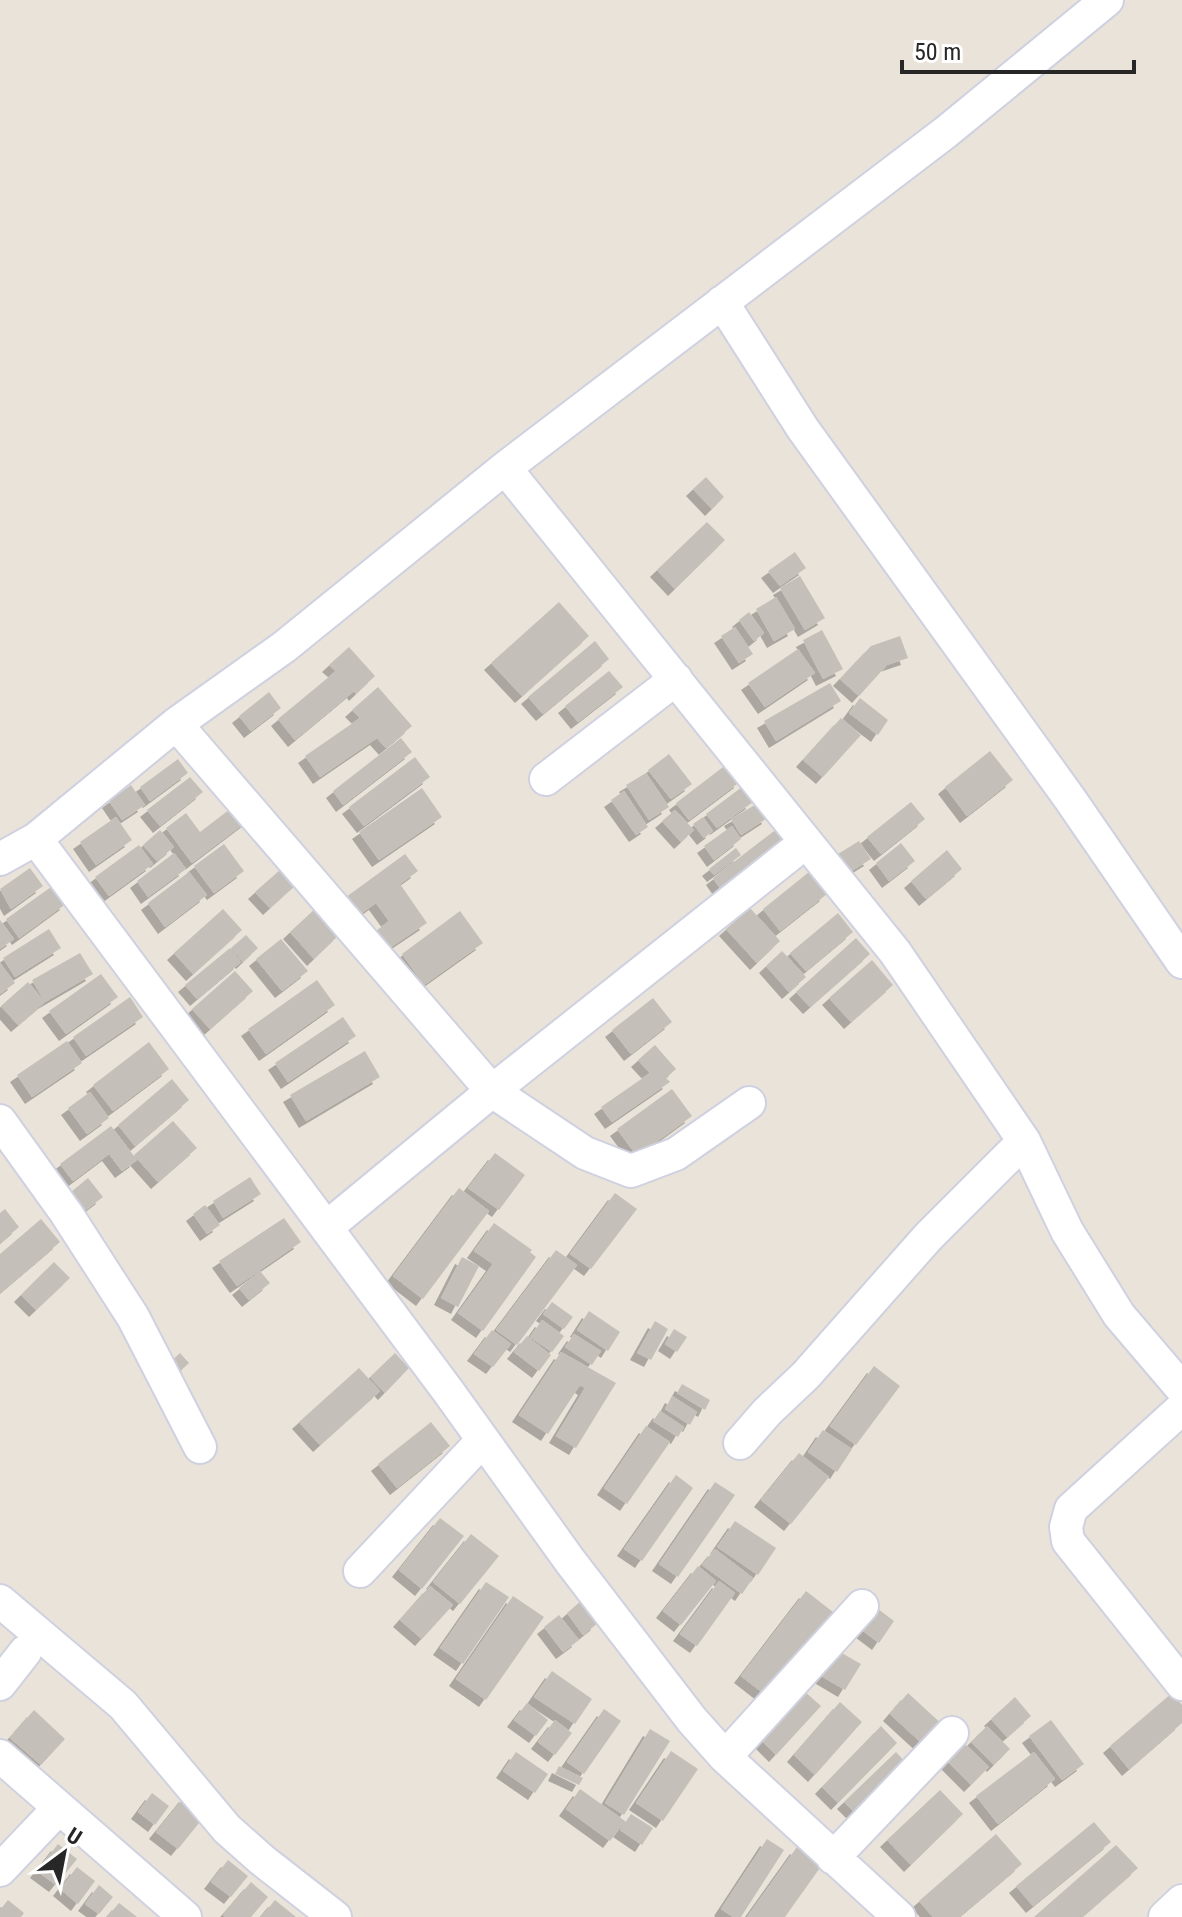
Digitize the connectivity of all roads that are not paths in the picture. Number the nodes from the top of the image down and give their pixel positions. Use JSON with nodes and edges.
{"nodes":[{"id":1,"x":1107,"y":0,"type":"edge"},
{"id":2,"x":722,"y":302,"type":"junction"},
{"id":3,"x":505,"y":468,"type":"junction"},
{"id":4,"x":676,"y":679,"type":"junction"},
{"id":5,"x":176,"y":724,"type":"junction"},
{"id":6,"x":546,"y":779,"type":"dead end"},
{"id":7,"x":36,"y":839,"type":"junction"},
{"id":8,"x":806,"y":842,"type":"junction"},
{"id":9,"x":0,"y":859,"type":"edge"},
{"id":10,"x":1182,"y":962,"type":"edge"},
{"id":11,"x":492,"y":1091,"type":"junction"},
{"id":12,"x":749,"y":1103,"type":"dead end"},
{"id":13,"x":0,"y":1121,"type":"edge"},
{"id":14,"x":1024,"y":1141,"type":"junction"},
{"id":15,"x":327,"y":1227,"type":"junction"},
{"id":16,"x":1182,"y":1389,"type":"edge"},
{"id":17,"x":1182,"y":1408,"type":"edge"},
{"id":18,"x":482,"y":1441,"type":"junction"},
{"id":19,"x":740,"y":1443,"type":"dead end"},
{"id":20,"x":200,"y":1447,"type":"dead end"},
{"id":21,"x":360,"y":1571,"type":"dead end"},
{"id":22,"x":0,"y":1601,"type":"edge"},
{"id":23,"x":862,"y":1606,"type":"dead end"},
{"id":24,"x":25,"y":1652,"type":"dead end"},
{"id":25,"x":0,"y":1684,"type":"edge"},
{"id":26,"x":1182,"y":1684,"type":"edge"},
{"id":27,"x":952,"y":1733,"type":"dead end"},
{"id":28,"x":0,"y":1756,"type":"edge"},
{"id":29,"x":725,"y":1757,"type":"junction"},
{"id":30,"x":58,"y":1809,"type":"junction"},
{"id":31,"x":833,"y":1858,"type":"junction"},
{"id":32,"x":0,"y":1870,"type":"edge"},
{"id":33,"x":1182,"y":1901,"type":"edge"},
{"id":34,"x":185,"y":1917,"type":"edge"},
{"id":35,"x":335,"y":1917,"type":"edge"},
{"id":36,"x":899,"y":1917,"type":"edge"},
{"id":37,"x":1165,"y":1917,"type":"edge"}],
"edges":[{"from":1,"to":2,"type":"street"},
{"from":2,"to":3,"type":"street"},
{"from":2,"to":10,"type":"street"},
{"from":3,"to":4,"type":"street"},
{"from":3,"to":5,"type":"street"},
{"from":4,"to":6,"type":"street"},
{"from":4,"to":8,"type":"street"},
{"from":5,"to":7,"type":"street"},
{"from":5,"to":11,"type":"street"},
{"from":7,"to":9,"type":"street"},
{"from":7,"to":15,"type":"street"},
{"from":8,"to":11,"type":"street"},
{"from":8,"to":14,"type":"street"},
{"from":11,"to":12,"type":"street"},
{"from":11,"to":15,"type":"street"},
{"from":13,"to":20,"type":"street"},
{"from":14,"to":16,"type":"street"},
{"from":14,"to":19,"type":"street"},
{"from":15,"to":18,"type":"street"},
{"from":17,"to":26,"type":"street"},
{"from":18,"to":21,"type":"street"},
{"from":18,"to":29,"type":"street"},
{"from":22,"to":35,"type":"street"},
{"from":23,"to":29,"type":"street"},
{"from":24,"to":25,"type":"street"},
{"from":27,"to":31,"type":"street"},
{"from":28,"to":30,"type":"street"},
{"from":29,"to":31,"type":"street"},
{"from":30,"to":32,"type":"street"},
{"from":30,"to":34,"type":"street"},
{"from":31,"to":36,"type":"street"},
{"from":33,"to":37,"type":"street"}]}
